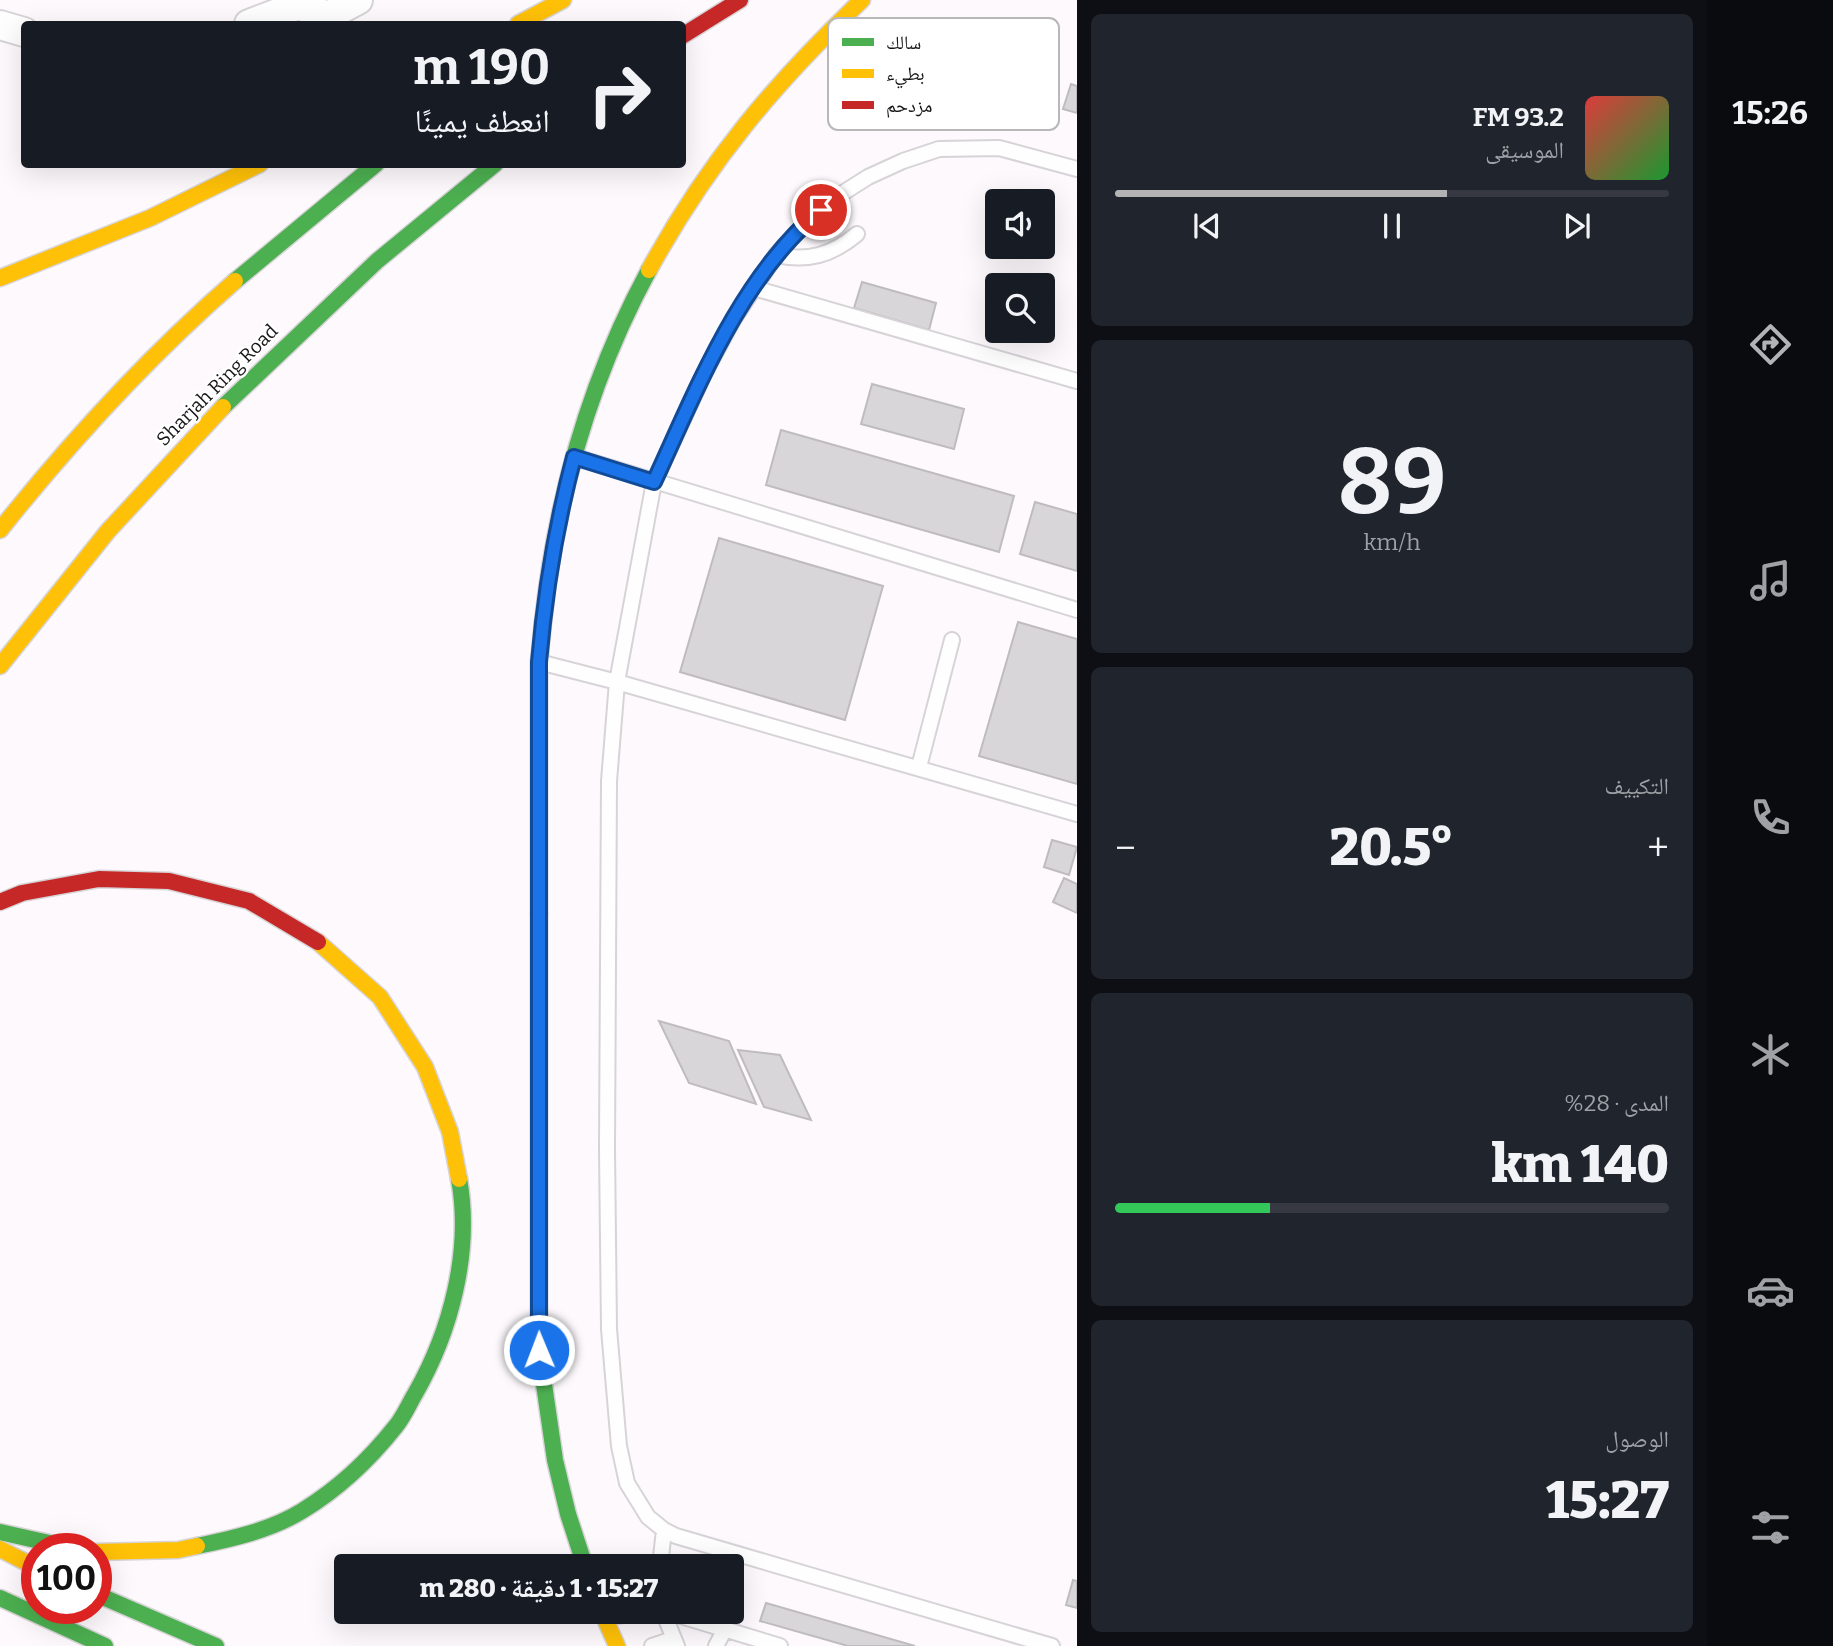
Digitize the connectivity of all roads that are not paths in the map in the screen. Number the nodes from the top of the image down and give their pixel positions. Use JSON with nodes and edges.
{"nodes":[{"id":1,"x":312,"y":0,"type":"edge"},
{"id":2,"x":358,"y":0,"type":"edge"},
{"id":3,"x":563,"y":0,"type":"edge"},
{"id":4,"x":576,"y":0,"type":"edge"},
{"id":5,"x":740,"y":0,"type":"edge"},
{"id":6,"x":862,"y":0,"type":"edge"},
{"id":7,"x":842,"y":18,"type":"edge"},
{"id":8,"x":258,"y":21,"type":"edge"},
{"id":9,"x":319,"y":21,"type":"edge"},
{"id":10,"x":524,"y":21,"type":"edge"},
{"id":11,"x":551,"y":21,"type":"edge"},
{"id":12,"x":0,"y":25,"type":"edge"},
{"id":13,"x":21,"y":31,"type":"edge"},
{"id":14,"x":828,"y":31,"type":"edge"},
{"id":15,"x":686,"y":34,"type":"edge"},
{"id":16,"x":252,"y":168,"type":"edge"},
{"id":17,"x":371,"y":168,"type":"edge"},
{"id":18,"x":490,"y":168,"type":"edge"},
{"id":19,"x":1077,"y":169,"type":"edge"},
{"id":20,"x":857,"y":234,"type":"dead end"},
{"id":21,"x":776,"y":255,"type":"junction"},
{"id":22,"x":0,"y":278,"type":"edge"},
{"id":23,"x":754,"y":288,"type":"junction"},
{"id":24,"x":1077,"y":381,"type":"edge"},
{"id":25,"x":574,"y":457,"type":"junction"},
{"id":26,"x":654,"y":482,"type":"junction"},
{"id":27,"x":0,"y":530,"type":"edge"},
{"id":28,"x":1077,"y":610,"type":"edge"},
{"id":29,"x":952,"y":640,"type":"dead end"},
{"id":30,"x":539,"y":662,"type":"junction"},
{"id":31,"x":0,"y":666,"type":"edge"},
{"id":32,"x":617,"y":682,"type":"junction"},
{"id":33,"x":919,"y":767,"type":"junction"},
{"id":34,"x":1077,"y":814,"type":"edge"},
{"id":35,"x":0,"y":902,"type":"edge"},
{"id":36,"x":663,"y":1530,"type":"junction"},
{"id":37,"x":0,"y":1532,"type":"edge"},
{"id":38,"x":21,"y":1538,"type":"edge"},
{"id":39,"x":0,"y":1549,"type":"edge"},
{"id":40,"x":112,"y":1552,"type":"edge"},
{"id":41,"x":581,"y":1554,"type":"edge"},
{"id":42,"x":661,"y":1554,"type":"edge"},
{"id":43,"x":21,"y":1560,"type":"edge"},
{"id":44,"x":0,"y":1598,"type":"edge"},
{"id":45,"x":112,"y":1601,"type":"edge"},
{"id":46,"x":607,"y":1624,"type":"edge"},
{"id":47,"x":668,"y":1624,"type":"edge"},
{"id":48,"x":707,"y":1624,"type":"edge"},
{"id":49,"x":726,"y":1629,"type":"junction"},
{"id":50,"x":675,"y":1642,"type":"edge"},
{"id":51,"x":105,"y":1646,"type":"edge"},
{"id":52,"x":216,"y":1646,"type":"edge"},
{"id":53,"x":617,"y":1646,"type":"edge"},
{"id":54,"x":652,"y":1646,"type":"edge"},
{"id":55,"x":716,"y":1646,"type":"edge"},
{"id":56,"x":780,"y":1646,"type":"edge"},
{"id":57,"x":1052,"y":1646,"type":"edge"}],
"edges":[{"from":1,"to":8,"type":"street"},
{"from":2,"to":9,"type":"street"},
{"from":3,"to":10,"type":"main road"},
{"from":4,"to":11,"type":"main road"},
{"from":5,"to":15,"type":"main road"},
{"from":6,"to":7,"type":"main road"},
{"from":12,"to":13,"type":"street"},
{"from":14,"to":25,"type":"main road"},
{"from":16,"to":22,"type":"main road"},
{"from":17,"to":27,"type":"main road"},
{"from":18,"to":31,"type":"main road","name":"Sharjah Ring Road"},
{"from":19,"to":21,"type":"lane"},
{"from":20,"to":21,"type":"lane"},
{"from":21,"to":23,"type":"lane"},
{"from":23,"to":24,"type":"lane"},
{"from":23,"to":26,"type":"lane"},
{"from":25,"to":26,"type":"lane"},
{"from":25,"to":30,"type":"main road"},
{"from":26,"to":28,"type":"lane"},
{"from":26,"to":32,"type":"lane"},
{"from":29,"to":33,"type":"lane"},
{"from":30,"to":32,"type":"lane"},
{"from":30,"to":41,"type":"main road"},
{"from":32,"to":33,"type":"lane"},
{"from":32,"to":36,"type":"lane"},
{"from":33,"to":34,"type":"lane"},
{"from":35,"to":40,"type":"main road"},
{"from":36,"to":42,"type":"lane"},
{"from":36,"to":57,"type":"lane"},
{"from":37,"to":38,"type":"main road"},
{"from":39,"to":43,"type":"main road"},
{"from":44,"to":51,"type":"main road"},
{"from":45,"to":52,"type":"main road"},
{"from":46,"to":53,"type":"main road"},
{"from":47,"to":50,"type":"lane"},
{"from":48,"to":49,"type":"lane"},
{"from":49,"to":55,"type":"lane"},
{"from":49,"to":56,"type":"lane"},
{"from":50,"to":54,"type":"lane"}]}
